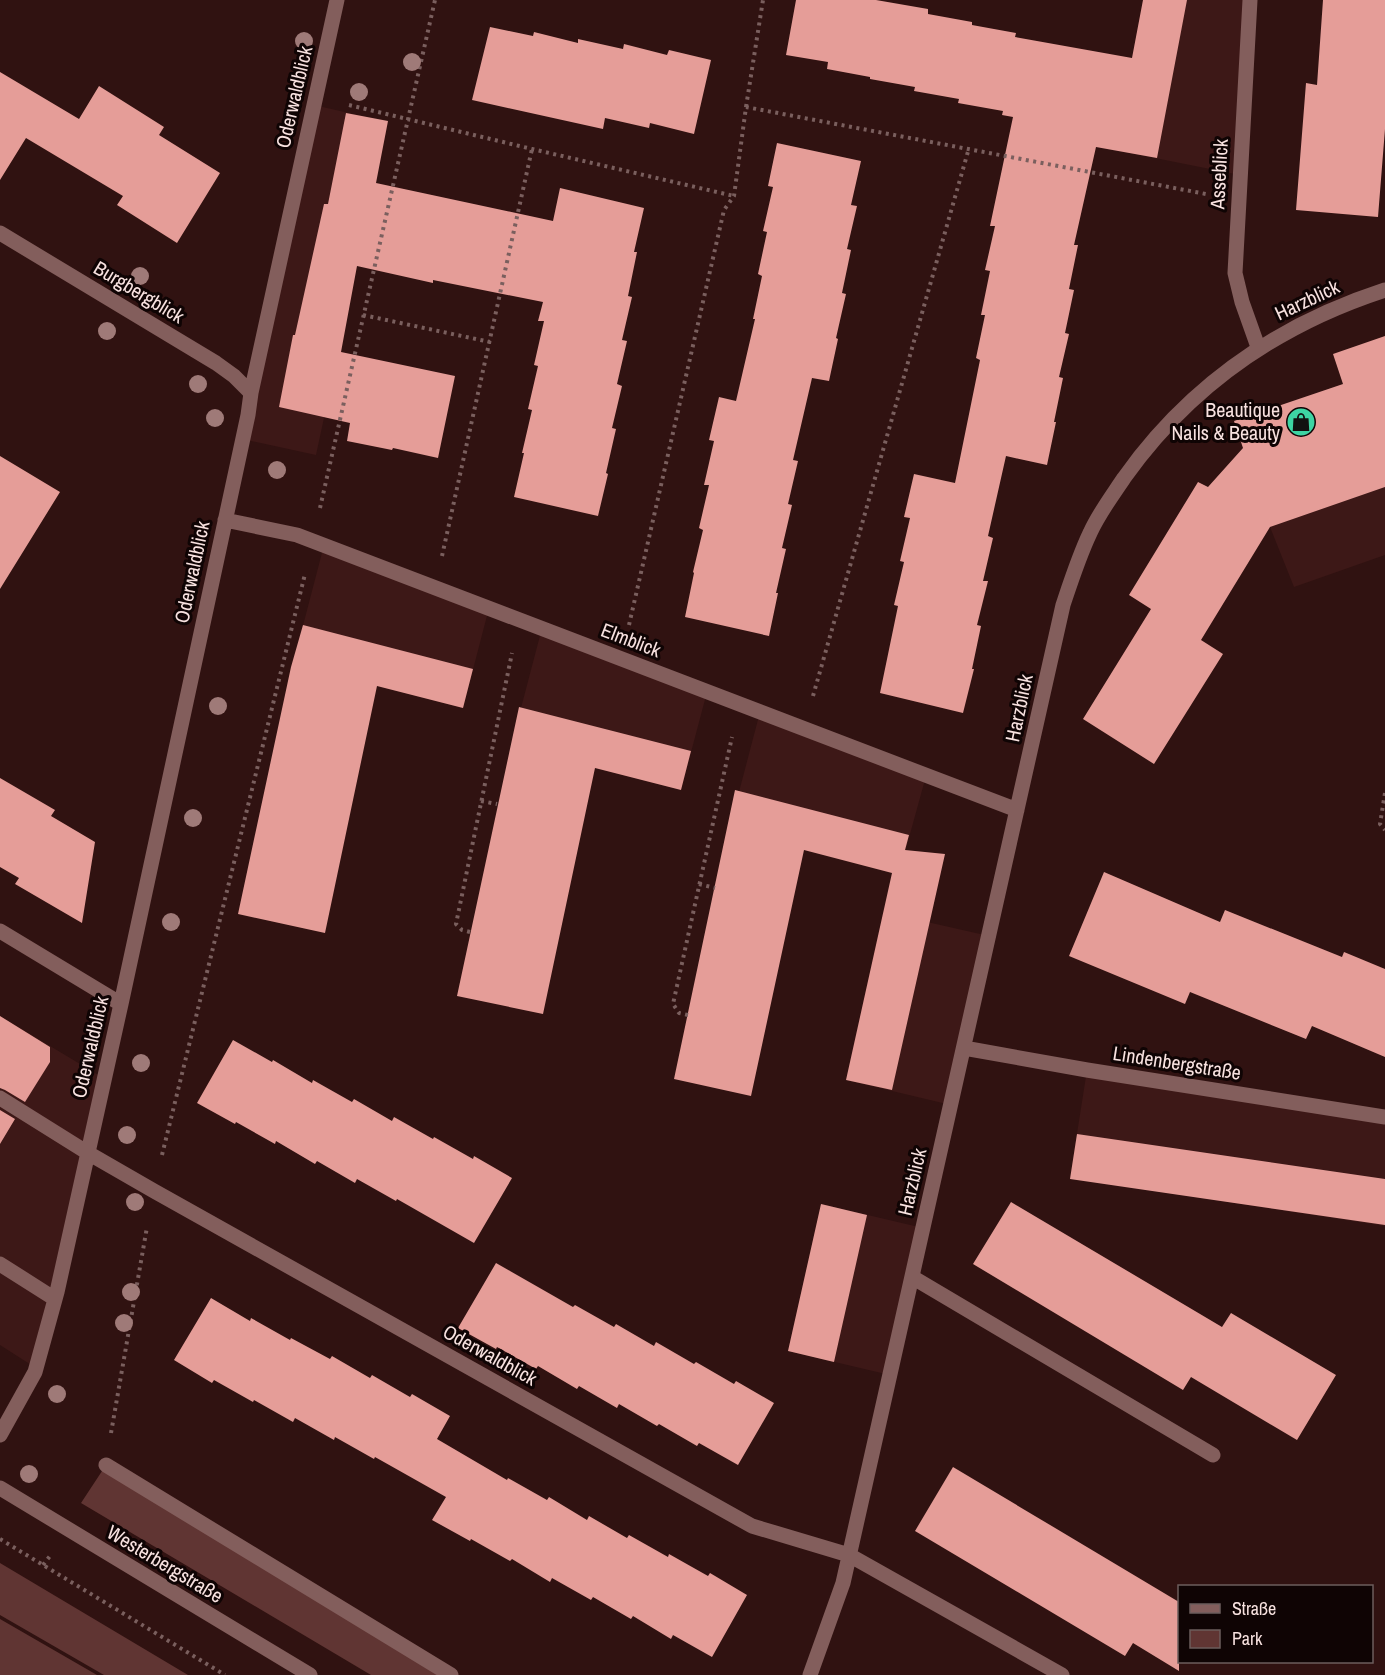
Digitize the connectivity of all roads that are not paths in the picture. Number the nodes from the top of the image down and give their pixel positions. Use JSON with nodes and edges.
{"nodes":[{"id":1,"x":337,"y":0,"type":"edge"},
{"id":2,"x":1250,"y":0,"type":"edge"},
{"id":3,"x":0,"y":232,"type":"edge"},
{"id":4,"x":1385,"y":290,"type":"edge"},
{"id":5,"x":1258,"y":347,"type":"junction"},
{"id":6,"x":251,"y":393,"type":"junction"},
{"id":7,"x":225,"y":520,"type":"junction"},
{"id":8,"x":1017,"y":810,"type":"junction"},
{"id":9,"x":0,"y":931,"type":"edge"},
{"id":10,"x":121,"y":1004,"type":"junction"},
{"id":11,"x":964,"y":1048,"type":"junction"},
{"id":12,"x":0,"y":1098,"type":"edge"},
{"id":13,"x":1385,"y":1117,"type":"edge"},
{"id":14,"x":88,"y":1153,"type":"junction"},
{"id":15,"x":0,"y":1264,"type":"edge"},
{"id":16,"x":912,"y":1277,"type":"junction"},
{"id":17,"x":55,"y":1299,"type":"junction"},
{"id":18,"x":0,"y":1435,"type":"edge"},
{"id":19,"x":1213,"y":1455,"type":"dead end"},
{"id":20,"x":106,"y":1465,"type":"road end"},
{"id":21,"x":0,"y":1488,"type":"edge"},
{"id":22,"x":849,"y":1555,"type":"junction"},
{"id":23,"x":310,"y":1675,"type":"edge"},
{"id":24,"x":451,"y":1675,"type":"edge"},
{"id":25,"x":810,"y":1675,"type":"edge"},
{"id":26,"x":1062,"y":1675,"type":"edge"}],
"edges":[{"from":1,"to":6,"type":"street","name":"Oderwaldblick"},
{"from":2,"to":5,"type":"street","name":"Asseblick"},
{"from":3,"to":6,"type":"street","name":"Burgbergblick"},
{"from":4,"to":5,"type":"street","name":"Harzblick"},
{"from":5,"to":8,"type":"street","name":"Harzblick"},
{"from":6,"to":7,"type":"street","name":"Oderwaldblick"},
{"from":7,"to":8,"type":"street","name":"Elmblick"},
{"from":7,"to":10,"type":"street","name":"Oderwaldblick"},
{"from":8,"to":11,"type":"street","name":"Harzblick"},
{"from":9,"to":10,"type":"street"},
{"from":10,"to":14,"type":"street","name":"Oderwaldblick"},
{"from":11,"to":13,"type":"street","name":"Lindenbergstraße"},
{"from":11,"to":16,"type":"street","name":"Harzblick"},
{"from":12,"to":14,"type":"street"},
{"from":14,"to":17,"type":"street","name":"Oderwaldblick"},
{"from":14,"to":22,"type":"street","name":"Oderwaldblick"},
{"from":15,"to":17,"type":"street"},
{"from":16,"to":19,"type":"street"},
{"from":16,"to":22,"type":"street","name":"Harzblick"},
{"from":17,"to":18,"type":"street","name":"Oderwaldblick"},
{"from":20,"to":24,"type":"street"},
{"from":21,"to":23,"type":"street","name":"Westerbergstraße"},
{"from":22,"to":25,"type":"street","name":"Harzblick"},
{"from":22,"to":26,"type":"street"}]}
